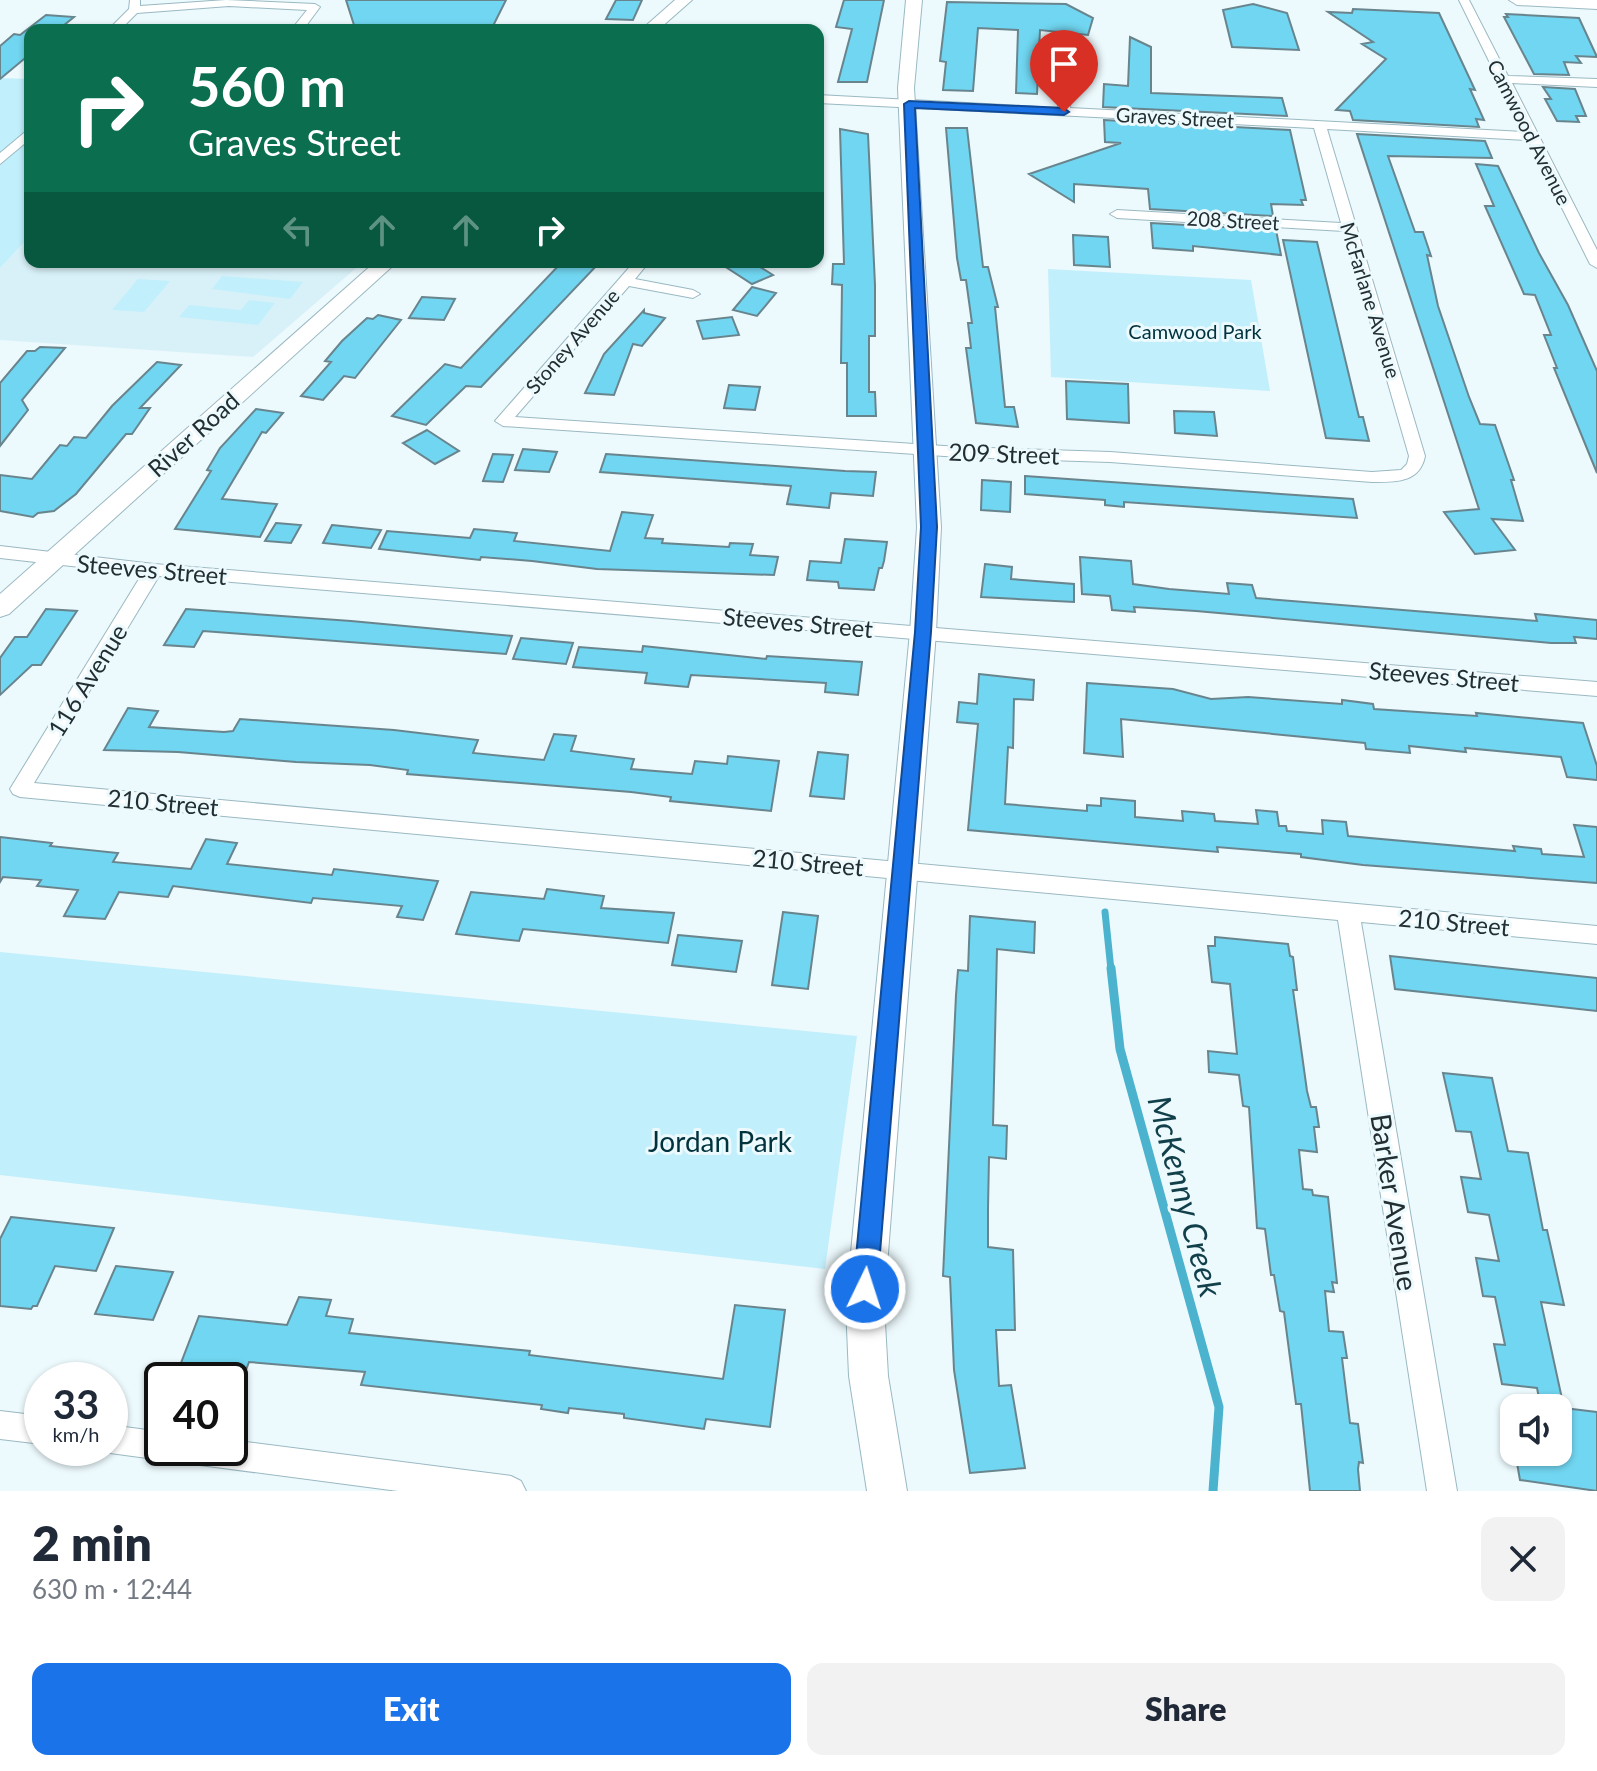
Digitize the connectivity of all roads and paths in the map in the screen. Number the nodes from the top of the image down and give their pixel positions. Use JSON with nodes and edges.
{"nodes":[{"id":1,"x":684,"y":0,"type":"edge"},
{"id":2,"x":914,"y":0,"type":"edge"},
{"id":3,"x":1464,"y":0,"type":"edge"},
{"id":4,"x":1517,"y":0,"type":"edge"},
{"id":5,"x":1597,"y":4,"type":"edge"},
{"id":6,"x":134,"y":5,"type":"edge"},
{"id":7,"x":119,"y":24,"type":"edge"},
{"id":8,"x":302,"y":24,"type":"edge"},
{"id":9,"x":656,"y":24,"type":"edge"},
{"id":10,"x":1079,"y":43,"type":"dead end"},
{"id":11,"x":1503,"y":79,"type":"junction"},
{"id":12,"x":1597,"y":83,"type":"edge"},
{"id":13,"x":824,"y":99,"type":"edge"},
{"id":14,"x":909,"y":104,"type":"junction"},
{"id":15,"x":1064,"y":112,"type":"junction"},
{"id":16,"x":1319,"y":124,"type":"junction"},
{"id":17,"x":1532,"y":136,"type":"junction"},
{"id":18,"x":24,"y":138,"type":"edge"},
{"id":19,"x":0,"y":160,"type":"edge"},
{"id":20,"x":1117,"y":214,"type":"dead end"},
{"id":21,"x":1349,"y":227,"type":"junction"},
{"id":22,"x":1597,"y":264,"type":"edge"},
{"id":23,"x":380,"y":268,"type":"edge"},
{"id":24,"x":637,"y":268,"type":"edge"},
{"id":25,"x":625,"y":281,"type":"junction"},
{"id":26,"x":693,"y":294,"type":"dead end"},
{"id":27,"x":503,"y":421,"type":"joint"},
{"id":28,"x":926,"y":450,"type":"junction"},
{"id":29,"x":1410,"y":473,"type":"joint"},
{"id":30,"x":0,"y":552,"type":"edge"},
{"id":31,"x":51,"y":560,"type":"junction"},
{"id":32,"x":154,"y":570,"type":"junction"},
{"id":33,"x":0,"y":608,"type":"edge"},
{"id":34,"x":923,"y":632,"type":"junction"},
{"id":35,"x":1597,"y":689,"type":"edge"},
{"id":36,"x":20,"y":789,"type":"joint"},
{"id":37,"x":903,"y":871,"type":"junction"},
{"id":38,"x":1348,"y":912,"type":"junction"},
{"id":39,"x":1597,"y":935,"type":"edge"},
{"id":40,"x":0,"y":1425,"type":"edge"},
{"id":41,"x":24,"y":1428,"type":"edge"},
{"id":42,"x":248,"y":1457,"type":"edge"},
{"id":43,"x":497,"y":1490,"type":"edge"},
{"id":44,"x":887,"y":1491,"type":"edge"},
{"id":45,"x":1442,"y":1491,"type":"edge"}],
"edges":[{"from":1,"to":9,"type":"street"},
{"from":2,"to":14,"type":"street"},
{"from":3,"to":11,"type":"street","name":"Camwood Avenue"},
{"from":4,"to":5,"type":"street"},
{"from":6,"to":7,"type":"street"},
{"from":6,"to":8,"type":"street"},
{"from":10,"to":15,"type":"street"},
{"from":11,"to":12,"type":"street"},
{"from":11,"to":17,"type":"street","name":"Camwood Avenue"},
{"from":13,"to":14,"type":"street","name":"Graves Street"},
{"from":14,"to":15,"type":"street","name":"Graves Street"},
{"from":14,"to":28,"type":"street"},
{"from":15,"to":16,"type":"street","name":"Graves Street"},
{"from":16,"to":17,"type":"street","name":"Graves Street"},
{"from":16,"to":21,"type":"street","name":"McFarlane Avenue"},
{"from":17,"to":22,"type":"street","name":"Camwood Avenue"},
{"from":18,"to":19,"type":"street"},
{"from":20,"to":21,"type":"street","name":"208 Street"},
{"from":21,"to":29,"type":"street","name":"McFarlane Avenue"},
{"from":23,"to":31,"type":"street","name":"River Road"},
{"from":24,"to":25,"type":"street","name":"Stoney Avenue"},
{"from":25,"to":26,"type":"street"},
{"from":25,"to":27,"type":"street","name":"Stoney Avenue"},
{"from":27,"to":28,"type":"street","name":"209 Street"},
{"from":28,"to":29,"type":"street","name":"209 Street"},
{"from":28,"to":34,"type":"street"},
{"from":30,"to":31,"type":"street","name":"Steeves Street"},
{"from":31,"to":32,"type":"street","name":"Steeves Street"},
{"from":31,"to":33,"type":"street","name":"River Road"},
{"from":32,"to":34,"type":"street","name":"Steeves Street"},
{"from":32,"to":36,"type":"street","name":"116 Avenue"},
{"from":34,"to":35,"type":"street","name":"Steeves Street"},
{"from":34,"to":37,"type":"street"},
{"from":36,"to":37,"type":"street","name":"210 Street"},
{"from":37,"to":38,"type":"street","name":"210 Street"},
{"from":37,"to":44,"type":"street"},
{"from":38,"to":39,"type":"street","name":"210 Street"},
{"from":38,"to":45,"type":"street","name":"Barker Avenue"},
{"from":40,"to":41,"type":"street"},
{"from":42,"to":43,"type":"street"}]}
